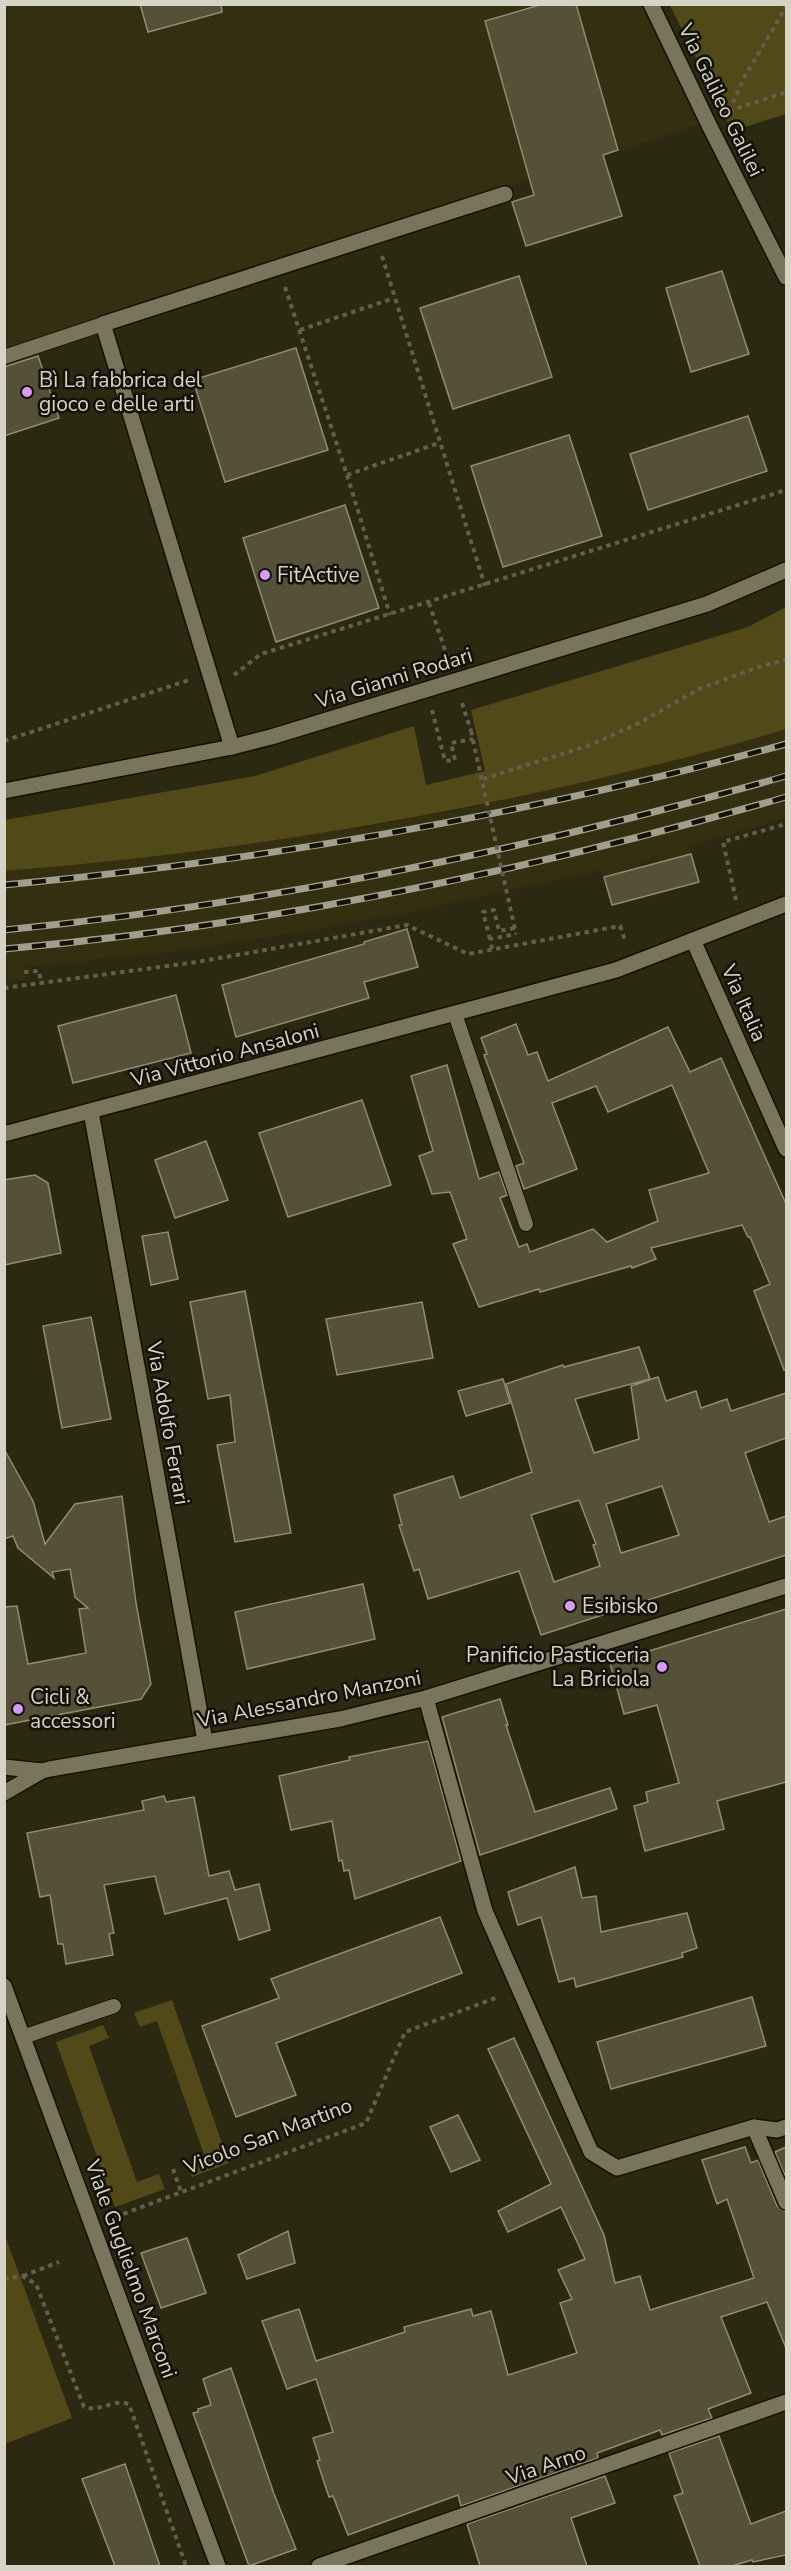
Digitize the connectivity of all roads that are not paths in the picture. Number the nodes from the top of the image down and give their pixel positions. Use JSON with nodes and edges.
{"nodes":[{"id":1,"x":651,"y":4,"type":"edge"},
{"id":2,"x":505,"y":194,"type":"dead end"},
{"id":3,"x":786,"y":277,"type":"edge"},
{"id":4,"x":103,"y":324,"type":"junction"},
{"id":5,"x":4,"y":357,"type":"edge"},
{"id":6,"x":786,"y":570,"type":"edge"},
{"id":7,"x":232,"y":747,"type":"junction"},
{"id":8,"x":4,"y":791,"type":"edge"},
{"id":9,"x":786,"y":904,"type":"edge"},
{"id":10,"x":693,"y":940,"type":"junction"},
{"id":11,"x":455,"y":1014,"type":"junction"},
{"id":12,"x":91,"y":1112,"type":"junction"},
{"id":13,"x":4,"y":1134,"type":"edge"},
{"id":14,"x":786,"y":1149,"type":"edge"},
{"id":15,"x":526,"y":1224,"type":"dead end"},
{"id":16,"x":786,"y":1586,"type":"edge"},
{"id":17,"x":426,"y":1698,"type":"junction"},
{"id":18,"x":205,"y":1742,"type":"junction"},
{"id":19,"x":4,"y":1767,"type":"edge"},
{"id":20,"x":42,"y":1771,"type":"junction"},
{"id":21,"x":4,"y":1793,"type":"edge"},
{"id":22,"x":4,"y":1986,"type":"edge"},
{"id":23,"x":114,"y":2007,"type":"dead end"},
{"id":24,"x":23,"y":2037,"type":"junction"},
{"id":25,"x":754,"y":2127,"type":"junction"},
{"id":26,"x":786,"y":2127,"type":"edge"},
{"id":27,"x":786,"y":2202,"type":"edge"},
{"id":28,"x":786,"y":2402,"type":"edge"},
{"id":29,"x":218,"y":2566,"type":"edge"},
{"id":30,"x":319,"y":2566,"type":"edge"}],
"edges":[{"from":1,"to":3,"type":"street","name":"Via Galileo Galilei"},
{"from":2,"to":4,"type":"street"},
{"from":4,"to":5,"type":"lane"},
{"from":4,"to":7,"type":"street"},
{"from":6,"to":7,"type":"street","name":"Via Gianni Rodari"},
{"from":7,"to":8,"type":"street","name":"Via Gianni Rodari"},
{"from":9,"to":10,"type":"street","name":"Via Vittorio Ansaloni"},
{"from":10,"to":11,"type":"street","name":"Via Vittorio Ansaloni"},
{"from":10,"to":14,"type":"street","name":"Via Italia"},
{"from":11,"to":12,"type":"street","name":"Via Vittorio Ansaloni"},
{"from":11,"to":15,"type":"lane"},
{"from":12,"to":13,"type":"street","name":"Via Vittorio Ansaloni"},
{"from":12,"to":18,"type":"street","name":"Via Adolfo Ferrari"},
{"from":16,"to":17,"type":"street","name":"Via Alessandro Manzoni"},
{"from":17,"to":18,"type":"street","name":"Via Alessandro Manzoni"},
{"from":17,"to":25,"type":"street"},
{"from":18,"to":20,"type":"street","name":"Via Alessandro Manzoni"},
{"from":19,"to":20,"type":"street","name":"Via Alessandro Manzoni"},
{"from":20,"to":21,"type":"street","name":"Via Alessandro Manzoni"},
{"from":22,"to":24,"type":"street","name":"Viale Guglielmo Marconi"},
{"from":23,"to":24,"type":"lane"},
{"from":24,"to":29,"type":"street","name":"Viale Guglielmo Marconi"},
{"from":25,"to":26,"type":"street"},
{"from":25,"to":27,"type":"street"},
{"from":28,"to":30,"type":"street","name":"Via Arno"}]}
